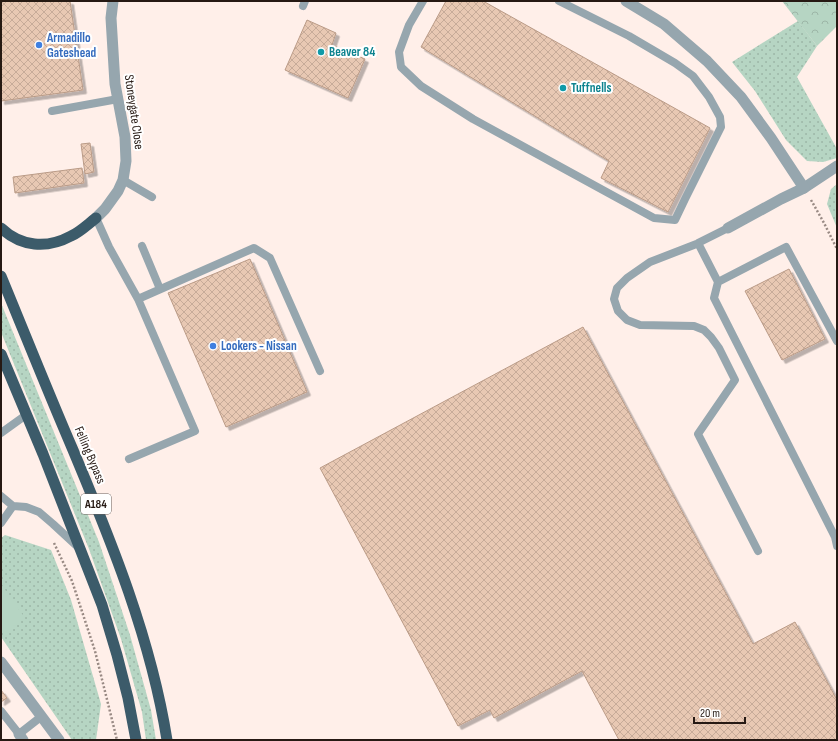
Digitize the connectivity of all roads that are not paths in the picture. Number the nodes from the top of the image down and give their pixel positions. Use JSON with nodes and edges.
{"nodes":[{"id":1,"x":113,"y":1,"type":"edge"},
{"id":2,"x":423,"y":1,"type":"edge"},
{"id":3,"x":559,"y":1,"type":"edge"},
{"id":4,"x":626,"y":1,"type":"edge"},
{"id":5,"x":118,"y":99,"type":"junction"},
{"id":6,"x":52,"y":111,"type":"dead end"},
{"id":7,"x":837,"y":166,"type":"edge"},
{"id":8,"x":123,"y":180,"type":"junction"},
{"id":9,"x":804,"y":188,"type":"junction"},
{"id":10,"x":152,"y":197,"type":"dead end"},
{"id":11,"x":96,"y":218,"type":"junction"},
{"id":12,"x":1,"y":228,"type":"edge"},
{"id":13,"x":728,"y":228,"type":"joint"},
{"id":14,"x":699,"y":243,"type":"junction"},
{"id":15,"x":142,"y":246,"type":"dead end"},
{"id":16,"x":1,"y":276,"type":"edge"},
{"id":17,"x":718,"y":282,"type":"junction"},
{"id":18,"x":160,"y":289,"type":"junction"},
{"id":19,"x":138,"y":298,"type":"junction"},
{"id":20,"x":837,"y":342,"type":"edge"},
{"id":21,"x":1,"y":354,"type":"edge"},
{"id":22,"x":320,"y":371,"type":"dead end"},
{"id":23,"x":26,"y":415,"type":"junction"},
{"id":24,"x":1,"y":433,"type":"edge"},
{"id":25,"x":129,"y":459,"type":"dead end"},
{"id":26,"x":1,"y":496,"type":"edge"},
{"id":27,"x":13,"y":506,"type":"junction"},
{"id":28,"x":1,"y":523,"type":"edge"},
{"id":29,"x":837,"y":546,"type":"edge"},
{"id":30,"x":79,"y":549,"type":"junction"},
{"id":31,"x":758,"y":551,"type":"dead end"},
{"id":32,"x":1,"y":662,"type":"edge"},
{"id":33,"x":1,"y":711,"type":"edge"},
{"id":34,"x":42,"y":716,"type":"junction"},
{"id":35,"x":21,"y":737,"type":"edge"},
{"id":36,"x":59,"y":740,"type":"edge"},
{"id":37,"x":136,"y":740,"type":"edge"},
{"id":38,"x":167,"y":740,"type":"edge"}],
"edges":[{"from":1,"to":5,"type":"street","name":"Stoneygate Close"},
{"from":2,"to":3,"type":"lane"},
{"from":4,"to":9,"type":"street"},
{"from":5,"to":6,"type":"lane"},
{"from":5,"to":8,"type":"street","name":"Stoneygate Close"},
{"from":7,"to":9,"type":"street"},
{"from":8,"to":10,"type":"lane"},
{"from":8,"to":11,"type":"street","name":"Stoneygate Close"},
{"from":9,"to":13,"type":"street"},
{"from":11,"to":12,"type":"highway"},
{"from":11,"to":19,"type":"lane"},
{"from":13,"to":14,"type":"lane"},
{"from":14,"to":17,"type":"lane"},
{"from":14,"to":31,"type":"lane"},
{"from":15,"to":18,"type":"lane"},
{"from":16,"to":38,"type":"highway","name":"Felling Bypass","number":"A184"},
{"from":17,"to":20,"type":"lane"},
{"from":17,"to":29,"type":"lane"},
{"from":18,"to":19,"type":"lane"},
{"from":18,"to":22,"type":"lane"},
{"from":19,"to":25,"type":"lane"},
{"from":21,"to":23,"type":"highway","number":"A184"},
{"from":23,"to":24,"type":"lane"},
{"from":23,"to":30,"type":"highway","number":"A184"},
{"from":26,"to":27,"type":"lane"},
{"from":27,"to":28,"type":"lane"},
{"from":27,"to":30,"type":"lane"},
{"from":30,"to":37,"type":"highway","number":"A184"},
{"from":32,"to":34,"type":"street"},
{"from":33,"to":35,"type":"lane"},
{"from":34,"to":35,"type":"lane"},
{"from":34,"to":36,"type":"street"}]}
